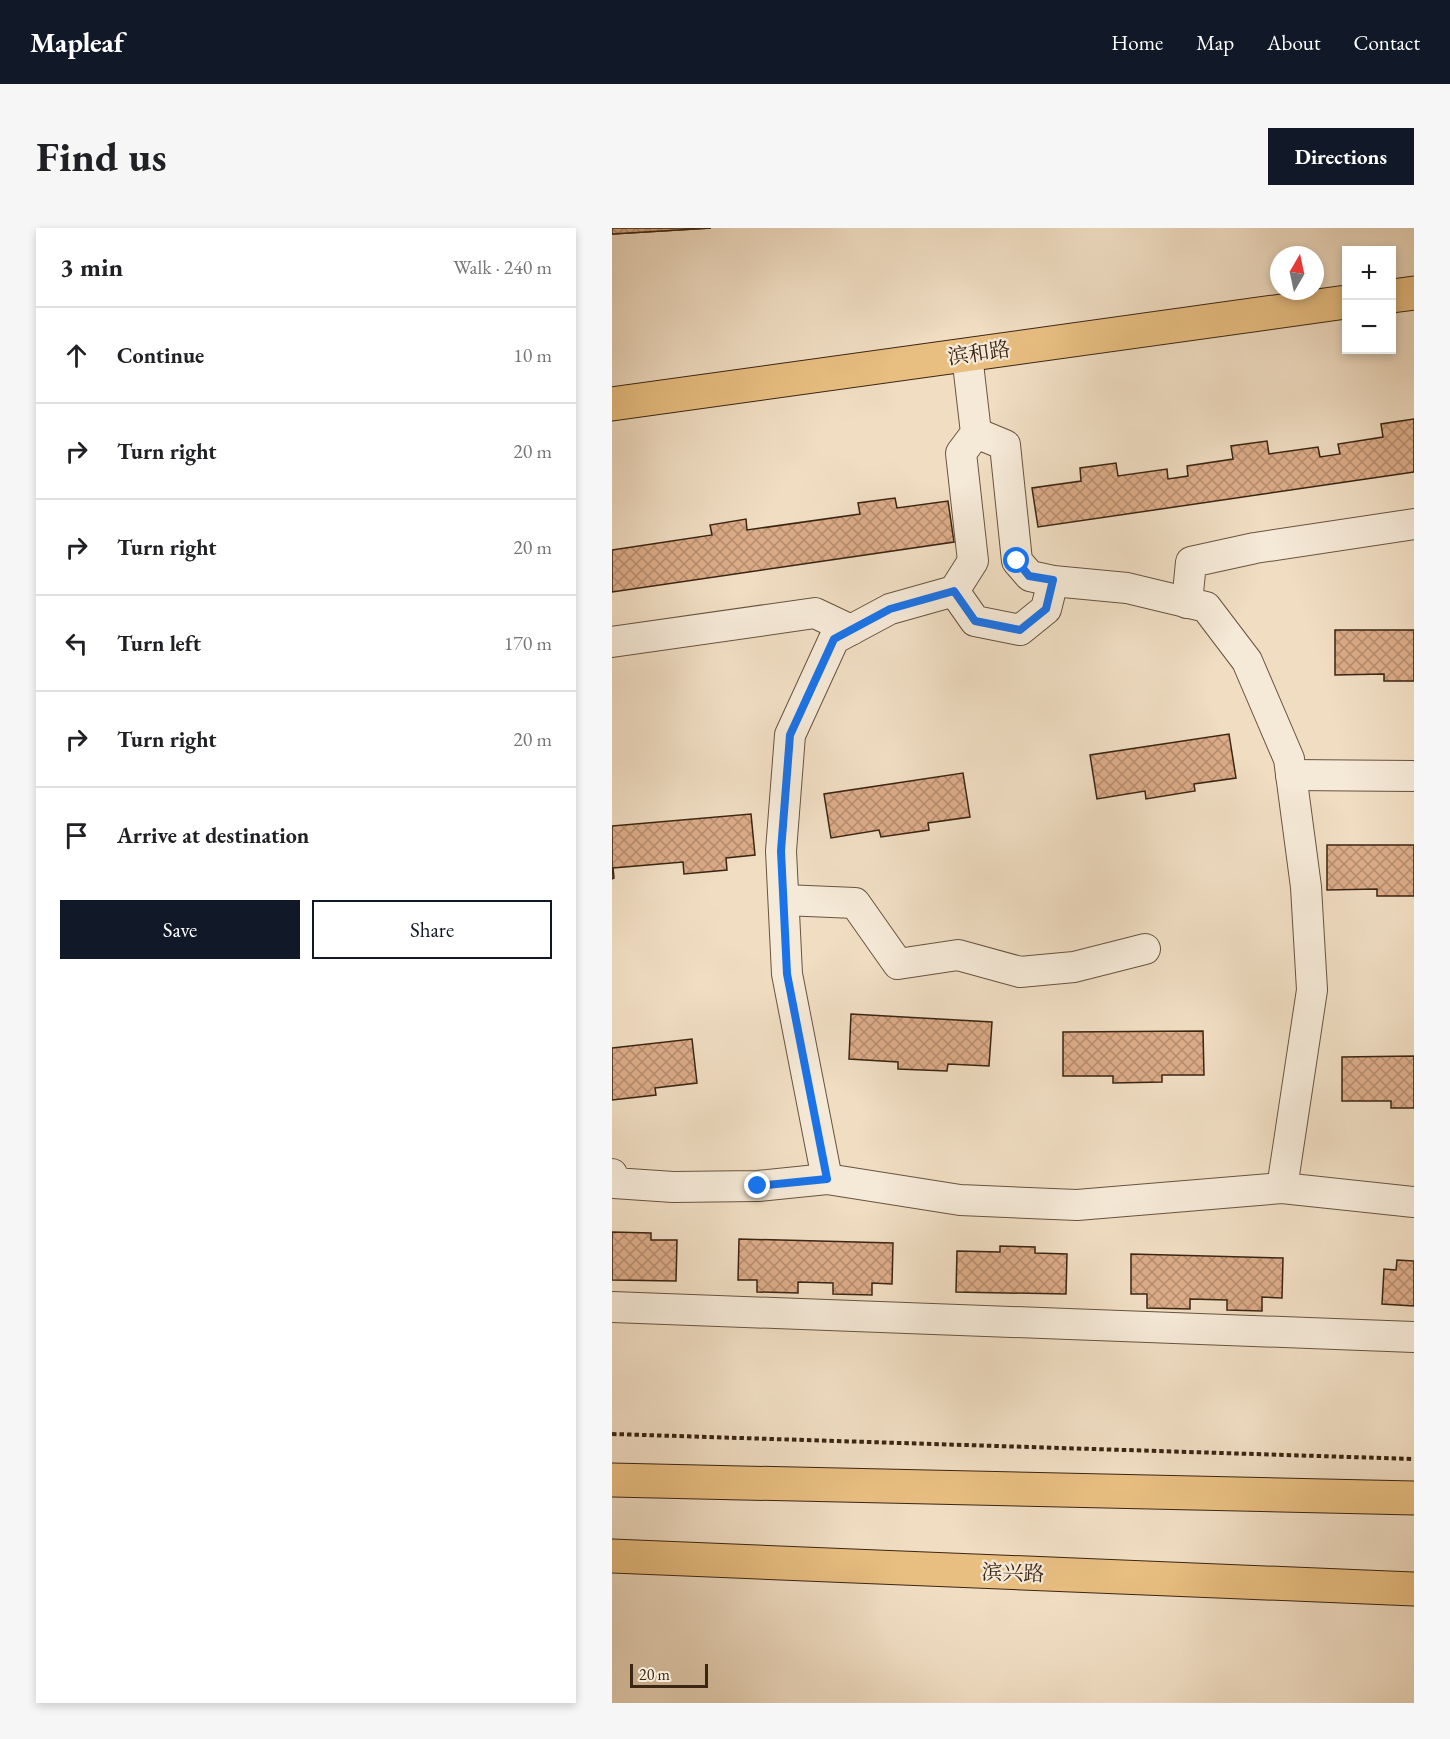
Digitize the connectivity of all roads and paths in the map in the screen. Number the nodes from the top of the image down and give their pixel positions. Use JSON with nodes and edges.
{"nodes":[{"id":1,"x":1414,"y":293,"type":"edge"},
{"id":2,"x":1396,"y":295,"type":"edge"},
{"id":3,"x":1342,"y":303,"type":"edge"},
{"id":4,"x":967,"y":355,"type":"junction"},
{"id":5,"x":612,"y":404,"type":"edge"},
{"id":6,"x":976,"y":433,"type":"junction"},
{"id":7,"x":1414,"y":524,"type":"edge"},
{"id":8,"x":1053,"y":580,"type":"junction"},
{"id":9,"x":954,"y":591,"type":"junction"},
{"id":10,"x":1187,"y":603,"type":"junction"},
{"id":11,"x":850,"y":630,"type":"junction"},
{"id":12,"x":612,"y":642,"type":"edge"},
{"id":13,"x":1291,"y":775,"type":"junction"},
{"id":14,"x":1414,"y":776,"type":"edge"},
{"id":15,"x":784,"y":900,"type":"junction"},
{"id":16,"x":1145,"y":949,"type":"dead end"},
{"id":17,"x":612,"y":1174,"type":"edge"},
{"id":18,"x":827,"y":1179,"type":"junction"},
{"id":19,"x":1282,"y":1188,"type":"junction"},
{"id":20,"x":1414,"y":1202,"type":"edge"},
{"id":21,"x":612,"y":1307,"type":"edge"},
{"id":22,"x":1414,"y":1337,"type":"edge"},
{"id":23,"x":612,"y":1434,"type":"edge"},
{"id":24,"x":1414,"y":1459,"type":"edge"},
{"id":25,"x":612,"y":1480,"type":"edge"},
{"id":26,"x":1414,"y":1498,"type":"edge"},
{"id":27,"x":612,"y":1556,"type":"edge"},
{"id":28,"x":1414,"y":1590,"type":"edge"}],
"edges":[{"from":1,"to":2,"type":"main road"},
{"from":3,"to":4,"type":"main road","name":"滨和路"},
{"from":4,"to":5,"type":"main road","name":"滨和路"},
{"from":4,"to":6,"type":"lane"},
{"from":6,"to":8,"type":"lane"},
{"from":6,"to":9,"type":"lane"},
{"from":7,"to":10,"type":"lane"},
{"from":8,"to":9,"type":"lane"},
{"from":8,"to":10,"type":"lane"},
{"from":9,"to":11,"type":"lane"},
{"from":10,"to":13,"type":"lane"},
{"from":11,"to":12,"type":"lane"},
{"from":11,"to":15,"type":"lane"},
{"from":13,"to":14,"type":"lane"},
{"from":13,"to":19,"type":"lane"},
{"from":15,"to":16,"type":"lane"},
{"from":15,"to":18,"type":"lane"},
{"from":17,"to":18,"type":"lane"},
{"from":18,"to":19,"type":"lane"},
{"from":19,"to":20,"type":"lane"},
{"from":21,"to":22,"type":"lane"},
{"from":23,"to":24,"type":"path"},
{"from":25,"to":26,"type":"main road"},
{"from":27,"to":28,"type":"main road","name":"滨兴路"}]}
